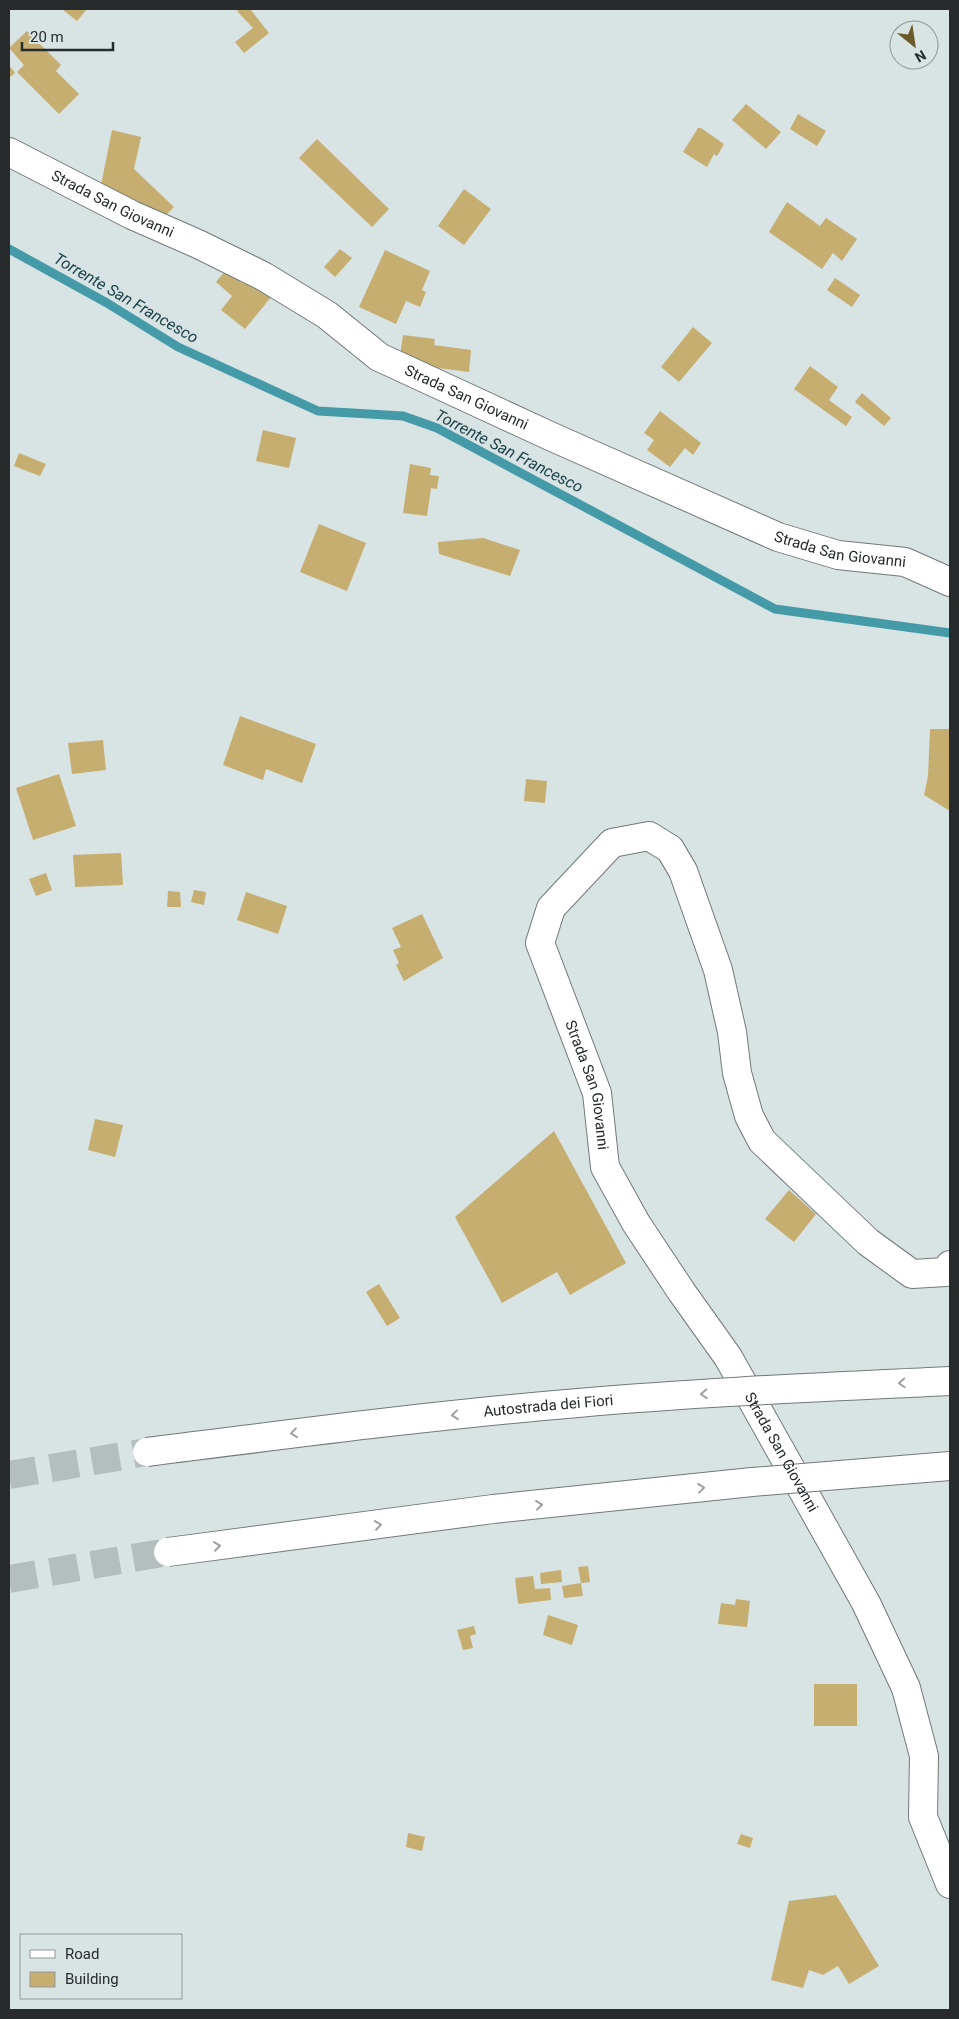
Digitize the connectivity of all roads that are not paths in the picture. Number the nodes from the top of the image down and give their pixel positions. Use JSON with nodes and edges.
{"nodes":[{"id":1,"x":9,"y":152,"type":"edge"},
{"id":2,"x":950,"y":582,"type":"edge"},
{"id":3,"x":950,"y":1265,"type":"edge"},
{"id":4,"x":950,"y":1380,"type":"edge"},
{"id":5,"x":147,"y":1452,"type":"tunnel mouth"},
{"id":6,"x":950,"y":1466,"type":"edge"},
{"id":7,"x":168,"y":1552,"type":"tunnel mouth"},
{"id":8,"x":950,"y":1884,"type":"edge"}],
"edges":[{"from":1,"to":2,"type":"main road","name":"Strada San Giovanni"},
{"from":3,"to":8,"type":"main road","name":"Strada San Giovanni"},
{"from":4,"to":5,"type":"main road","name":"Autostrada dei Fiori","one_way":true,"bridge":true},
{"from":7,"to":6,"type":"main road","one_way":true,"bridge":true}]}
